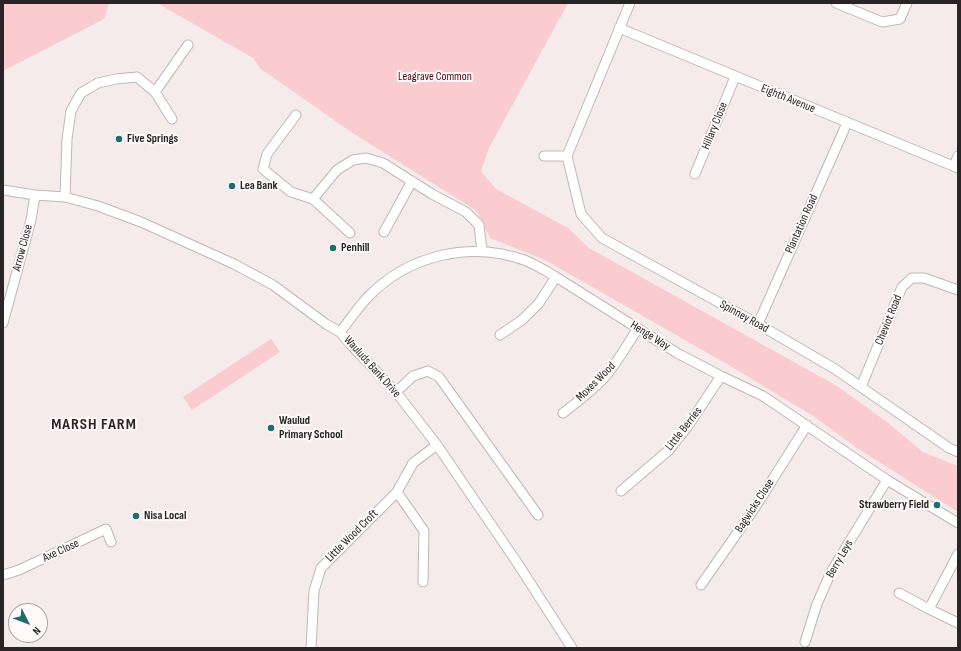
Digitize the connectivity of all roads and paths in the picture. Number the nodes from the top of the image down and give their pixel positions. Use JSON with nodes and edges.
{"nodes":[{"id":1,"x":630,"y":3,"type":"edge"},
{"id":2,"x":836,"y":3,"type":"edge"},
{"id":3,"x":906,"y":3,"type":"edge"},
{"id":4,"x":619,"y":28,"type":"junction"},
{"id":5,"x":188,"y":45,"type":"dead end"},
{"id":6,"x":735,"y":77,"type":"junction"},
{"id":7,"x":155,"y":92,"type":"junction"},
{"id":8,"x":296,"y":115,"type":"dead end"},
{"id":9,"x":172,"y":119,"type":"dead end"},
{"id":10,"x":847,"y":123,"type":"junction"},
{"id":11,"x":544,"y":156,"type":"dead end"},
{"id":12,"x":567,"y":156,"type":"junction"},
{"id":13,"x":958,"y":156,"type":"edge"},
{"id":14,"x":956,"y":167,"type":"edge"},
{"id":15,"x":695,"y":174,"type":"dead end"},
{"id":16,"x":412,"y":181,"type":"junction"},
{"id":17,"x":3,"y":190,"type":"edge"},
{"id":18,"x":35,"y":195,"type":"junction"},
{"id":19,"x":65,"y":197,"type":"junction"},
{"id":20,"x":313,"y":200,"type":"junction"},
{"id":21,"x":384,"y":232,"type":"dead end"},
{"id":22,"x":350,"y":233,"type":"dead end"},
{"id":23,"x":482,"y":251,"type":"junction"},
{"id":24,"x":556,"y":277,"type":"junction"},
{"id":25,"x":958,"y":290,"type":"edge"},
{"id":26,"x":3,"y":323,"type":"edge"},
{"id":27,"x":758,"y":324,"type":"junction"},
{"id":28,"x":638,"y":328,"type":"junction"},
{"id":29,"x":340,"y":332,"type":"junction"},
{"id":30,"x":500,"y":335,"type":"dead end"},
{"id":31,"x":721,"y":376,"type":"junction"},
{"id":32,"x":861,"y":387,"type":"junction"},
{"id":33,"x":396,"y":392,"type":"junction"},
{"id":34,"x":563,"y":413,"type":"dead end"},
{"id":35,"x":807,"y":425,"type":"junction"},
{"id":36,"x":437,"y":445,"type":"junction"},
{"id":37,"x":958,"y":452,"type":"edge"},
{"id":38,"x":887,"y":480,"type":"junction"},
{"id":39,"x":620,"y":491,"type":"dead end"},
{"id":40,"x":397,"y":492,"type":"junction"},
{"id":41,"x":538,"y":515,"type":"dead end"},
{"id":42,"x":958,"y":522,"type":"edge"},
{"id":43,"x":111,"y":542,"type":"dead end"},
{"id":44,"x":958,"y":554,"type":"edge"},
{"id":45,"x":3,"y":575,"type":"edge"},
{"id":46,"x":423,"y":582,"type":"dead end"},
{"id":47,"x":701,"y":585,"type":"dead end"},
{"id":48,"x":899,"y":594,"type":"dead end"},
{"id":49,"x":929,"y":609,"type":"junction"},
{"id":50,"x":958,"y":624,"type":"edge"},
{"id":51,"x":805,"y":642,"type":"dead end"},
{"id":52,"x":312,"y":648,"type":"edge"},
{"id":53,"x":572,"y":648,"type":"edge"}],
"edges":[{"from":1,"to":4,"type":"street"},
{"from":2,"to":3,"type":"street"},
{"from":4,"to":6,"type":"street","name":"Eighth Avenue"},
{"from":4,"to":12,"type":"street"},
{"from":5,"to":7,"type":"street"},
{"from":6,"to":10,"type":"street","name":"Eighth Avenue"},
{"from":6,"to":15,"type":"street","name":"Hillary Close"},
{"from":7,"to":9,"type":"street"},
{"from":7,"to":19,"type":"street"},
{"from":8,"to":20,"type":"street"},
{"from":10,"to":14,"type":"street","name":"Eighth Avenue"},
{"from":10,"to":27,"type":"street","name":"Plantation Road"},
{"from":11,"to":12,"type":"street"},
{"from":12,"to":27,"type":"street","name":"Spinney Road"},
{"from":13,"to":14,"type":"street"},
{"from":16,"to":20,"type":"street"},
{"from":16,"to":21,"type":"street"},
{"from":16,"to":23,"type":"street"},
{"from":17,"to":18,"type":"street","name":"Wauluds Bank Drive"},
{"from":18,"to":19,"type":"street","name":"Wauluds Bank Drive"},
{"from":18,"to":26,"type":"street","name":"Arrow Close"},
{"from":19,"to":29,"type":"street","name":"Wauluds Bank Drive"},
{"from":20,"to":22,"type":"street"},
{"from":23,"to":24,"type":"street","name":"Henge Way"},
{"from":23,"to":29,"type":"street","name":"Henge Way"},
{"from":24,"to":28,"type":"street","name":"Henge Way"},
{"from":24,"to":30,"type":"street"},
{"from":25,"to":32,"type":"street","name":"Cheviot Road"},
{"from":27,"to":32,"type":"street","name":"Spinney Road"},
{"from":28,"to":31,"type":"street","name":"Henge Way"},
{"from":28,"to":34,"type":"street","name":"Moxes Wood"},
{"from":29,"to":33,"type":"street","name":"Wauluds Bank Drive"},
{"from":31,"to":35,"type":"street","name":"Henge Way"},
{"from":31,"to":39,"type":"street","name":"Little Berries"},
{"from":32,"to":37,"type":"street","name":"Spinney Road"},
{"from":33,"to":36,"type":"street","name":"Wauluds Bank Drive"},
{"from":33,"to":41,"type":"street"},
{"from":35,"to":38,"type":"street","name":"Henge Way"},
{"from":35,"to":47,"type":"street","name":"Bagwicks Close"},
{"from":36,"to":40,"type":"street","name":"Little Wood Croft"},
{"from":36,"to":53,"type":"street","name":"Wauluds Bank Drive"},
{"from":38,"to":42,"type":"street","name":"Henge Way"},
{"from":38,"to":51,"type":"street","name":"Berry Leys"},
{"from":40,"to":46,"type":"street"},
{"from":40,"to":52,"type":"street","name":"Little Wood Croft"},
{"from":43,"to":45,"type":"street","name":"Axe Close"},
{"from":44,"to":49,"type":"street"},
{"from":48,"to":49,"type":"street"},
{"from":49,"to":50,"type":"street"}]}
